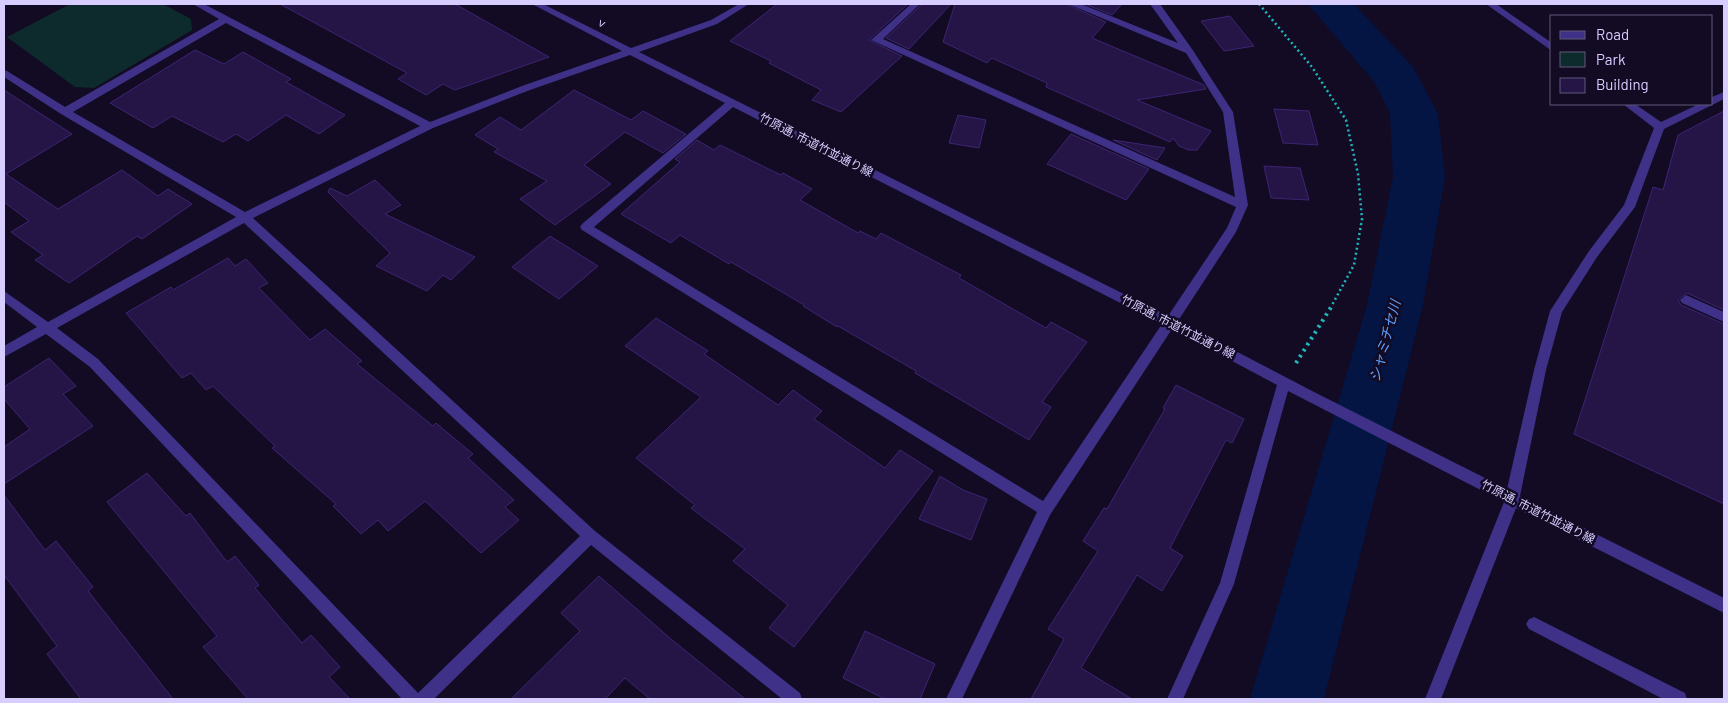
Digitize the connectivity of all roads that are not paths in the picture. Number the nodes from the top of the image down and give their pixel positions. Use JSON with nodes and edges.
{"nodes":[{"id":1,"x":197,"y":4,"type":"edge"},
{"id":2,"x":536,"y":4,"type":"edge"},
{"id":3,"x":745,"y":4,"type":"edge"},
{"id":4,"x":916,"y":4,"type":"edge"},
{"id":5,"x":1073,"y":4,"type":"edge"},
{"id":6,"x":1155,"y":4,"type":"edge"},
{"id":7,"x":1490,"y":4,"type":"edge"},
{"id":8,"x":226,"y":19,"type":"junction"},
{"id":9,"x":1550,"y":47,"type":"edge"},
{"id":10,"x":1189,"y":51,"type":"junction"},
{"id":11,"x":631,"y":52,"type":"junction"},
{"id":12,"x":4,"y":73,"type":"edge"},
{"id":13,"x":732,"y":103,"type":"junction"},
{"id":14,"x":1629,"y":105,"type":"edge"},
{"id":15,"x":1705,"y":105,"type":"edge"},
{"id":16,"x":65,"y":112,"type":"junction"},
{"id":17,"x":429,"y":126,"type":"junction"},
{"id":18,"x":1660,"y":127,"type":"junction"},
{"id":19,"x":1242,"y":205,"type":"junction"},
{"id":20,"x":245,"y":217,"type":"junction"},
{"id":21,"x":4,"y":296,"type":"edge"},
{"id":22,"x":1686,"y":300,"type":"dead end"},
{"id":23,"x":1724,"y":316,"type":"edge"},
{"id":24,"x":1171,"y":323,"type":"junction"},
{"id":25,"x":45,"y":328,"type":"junction"},
{"id":26,"x":4,"y":352,"type":"edge"},
{"id":27,"x":1284,"y":382,"type":"junction"},
{"id":28,"x":1512,"y":500,"type":"junction"},
{"id":29,"x":1046,"y":510,"type":"junction"},
{"id":30,"x":590,"y":536,"type":"junction"},
{"id":31,"x":1724,"y":606,"type":"edge"},
{"id":32,"x":1534,"y":624,"type":"dead end"},
{"id":33,"x":412,"y":699,"type":"edge"},
{"id":34,"x":423,"y":699,"type":"edge"},
{"id":35,"x":794,"y":699,"type":"edge"},
{"id":36,"x":954,"y":699,"type":"edge"},
{"id":37,"x":1175,"y":699,"type":"edge"},
{"id":38,"x":1434,"y":699,"type":"edge"},
{"id":39,"x":1679,"y":699,"type":"edge"}],
"edges":[{"from":1,"to":8,"type":"street"},
{"from":2,"to":11,"type":"street","name":"ｖ"},
{"from":3,"to":11,"type":"street"},
{"from":4,"to":19,"type":"street"},
{"from":5,"to":10,"type":"street"},
{"from":6,"to":10,"type":"street"},
{"from":7,"to":9,"type":"street"},
{"from":8,"to":16,"type":"street"},
{"from":8,"to":17,"type":"street"},
{"from":10,"to":19,"type":"street"},
{"from":11,"to":13,"type":"street","name":"竹原通, 市道竹並通り線"},
{"from":11,"to":17,"type":"street"},
{"from":12,"to":16,"type":"street"},
{"from":13,"to":24,"type":"street","name":"竹原通, 市道竹並通り線"},
{"from":13,"to":29,"type":"street"},
{"from":14,"to":18,"type":"street"},
{"from":15,"to":18,"type":"street"},
{"from":16,"to":20,"type":"street"},
{"from":17,"to":20,"type":"street"},
{"from":18,"to":28,"type":"street"},
{"from":19,"to":24,"type":"street"},
{"from":20,"to":25,"type":"street"},
{"from":20,"to":30,"type":"street"},
{"from":21,"to":25,"type":"street"},
{"from":22,"to":23,"type":"street"},
{"from":24,"to":27,"type":"street","name":"竹原通, 市道竹並通り線"},
{"from":24,"to":29,"type":"street"},
{"from":25,"to":26,"type":"street"},
{"from":25,"to":33,"type":"street"},
{"from":27,"to":28,"type":"street","name":"竹原通, 市道竹並通り線"},
{"from":27,"to":37,"type":"street"},
{"from":28,"to":31,"type":"street","name":"竹原通, 市道竹並通り線"},
{"from":28,"to":38,"type":"street"},
{"from":29,"to":36,"type":"street"},
{"from":30,"to":34,"type":"street"},
{"from":30,"to":35,"type":"street"},
{"from":32,"to":39,"type":"street"}]}
